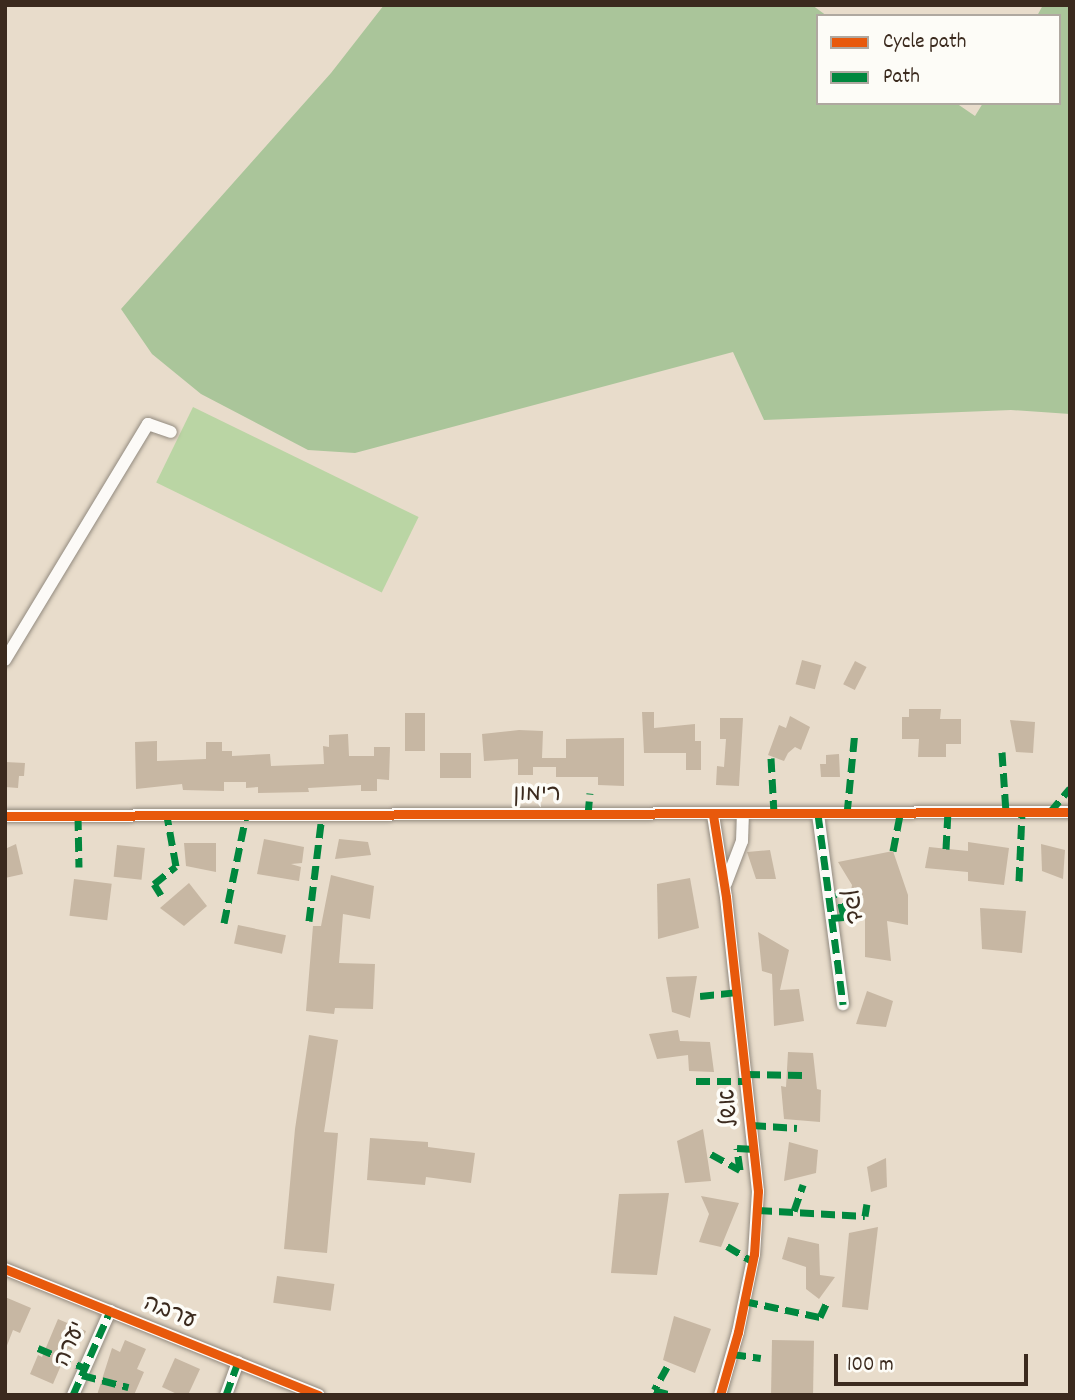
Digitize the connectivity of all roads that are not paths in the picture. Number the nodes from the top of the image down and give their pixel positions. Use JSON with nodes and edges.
{"nodes":[{"id":1,"x":171,"y":432,"type":"dead end"},
{"id":2,"x":5,"y":660,"type":"edge"},
{"id":3,"x":1070,"y":812,"type":"edge"},
{"id":4,"x":743,"y":814,"type":"junction"},
{"id":5,"x":818,"y":814,"type":"junction"},
{"id":6,"x":713,"y":815,"type":"junction"},
{"id":7,"x":5,"y":816,"type":"edge"},
{"id":8,"x":726,"y":897,"type":"junction"},
{"id":9,"x":843,"y":1004,"type":"dead end"},
{"id":10,"x":5,"y":1269,"type":"edge"},
{"id":11,"x":110,"y":1311,"type":"junction"},
{"id":12,"x":238,"y":1362,"type":"junction"},
{"id":13,"x":73,"y":1395,"type":"edge"},
{"id":14,"x":226,"y":1395,"type":"edge"},
{"id":15,"x":319,"y":1395,"type":"edge"},
{"id":16,"x":720,"y":1395,"type":"edge"}],
"edges":[{"from":1,"to":2,"type":"street"},
{"from":3,"to":5,"type":"street","name":"רימון"},
{"from":4,"to":5,"type":"street","name":"רימון"},
{"from":4,"to":6,"type":"street","name":"רימון"},
{"from":4,"to":8,"type":"street","name":"אשל"},
{"from":5,"to":9,"type":"street","name":"גפן"},
{"from":6,"to":7,"type":"street","name":"רימון"},
{"from":6,"to":8,"type":"street","name":"אשל"},
{"from":8,"to":16,"type":"street","name":"אשל"},
{"from":10,"to":11,"type":"street","name":"ערבה"},
{"from":11,"to":12,"type":"street","name":"ערבה"},
{"from":11,"to":13,"type":"street","name":"יערה"},
{"from":12,"to":14,"type":"street"},
{"from":12,"to":15,"type":"street","name":"ערבה"}]}
